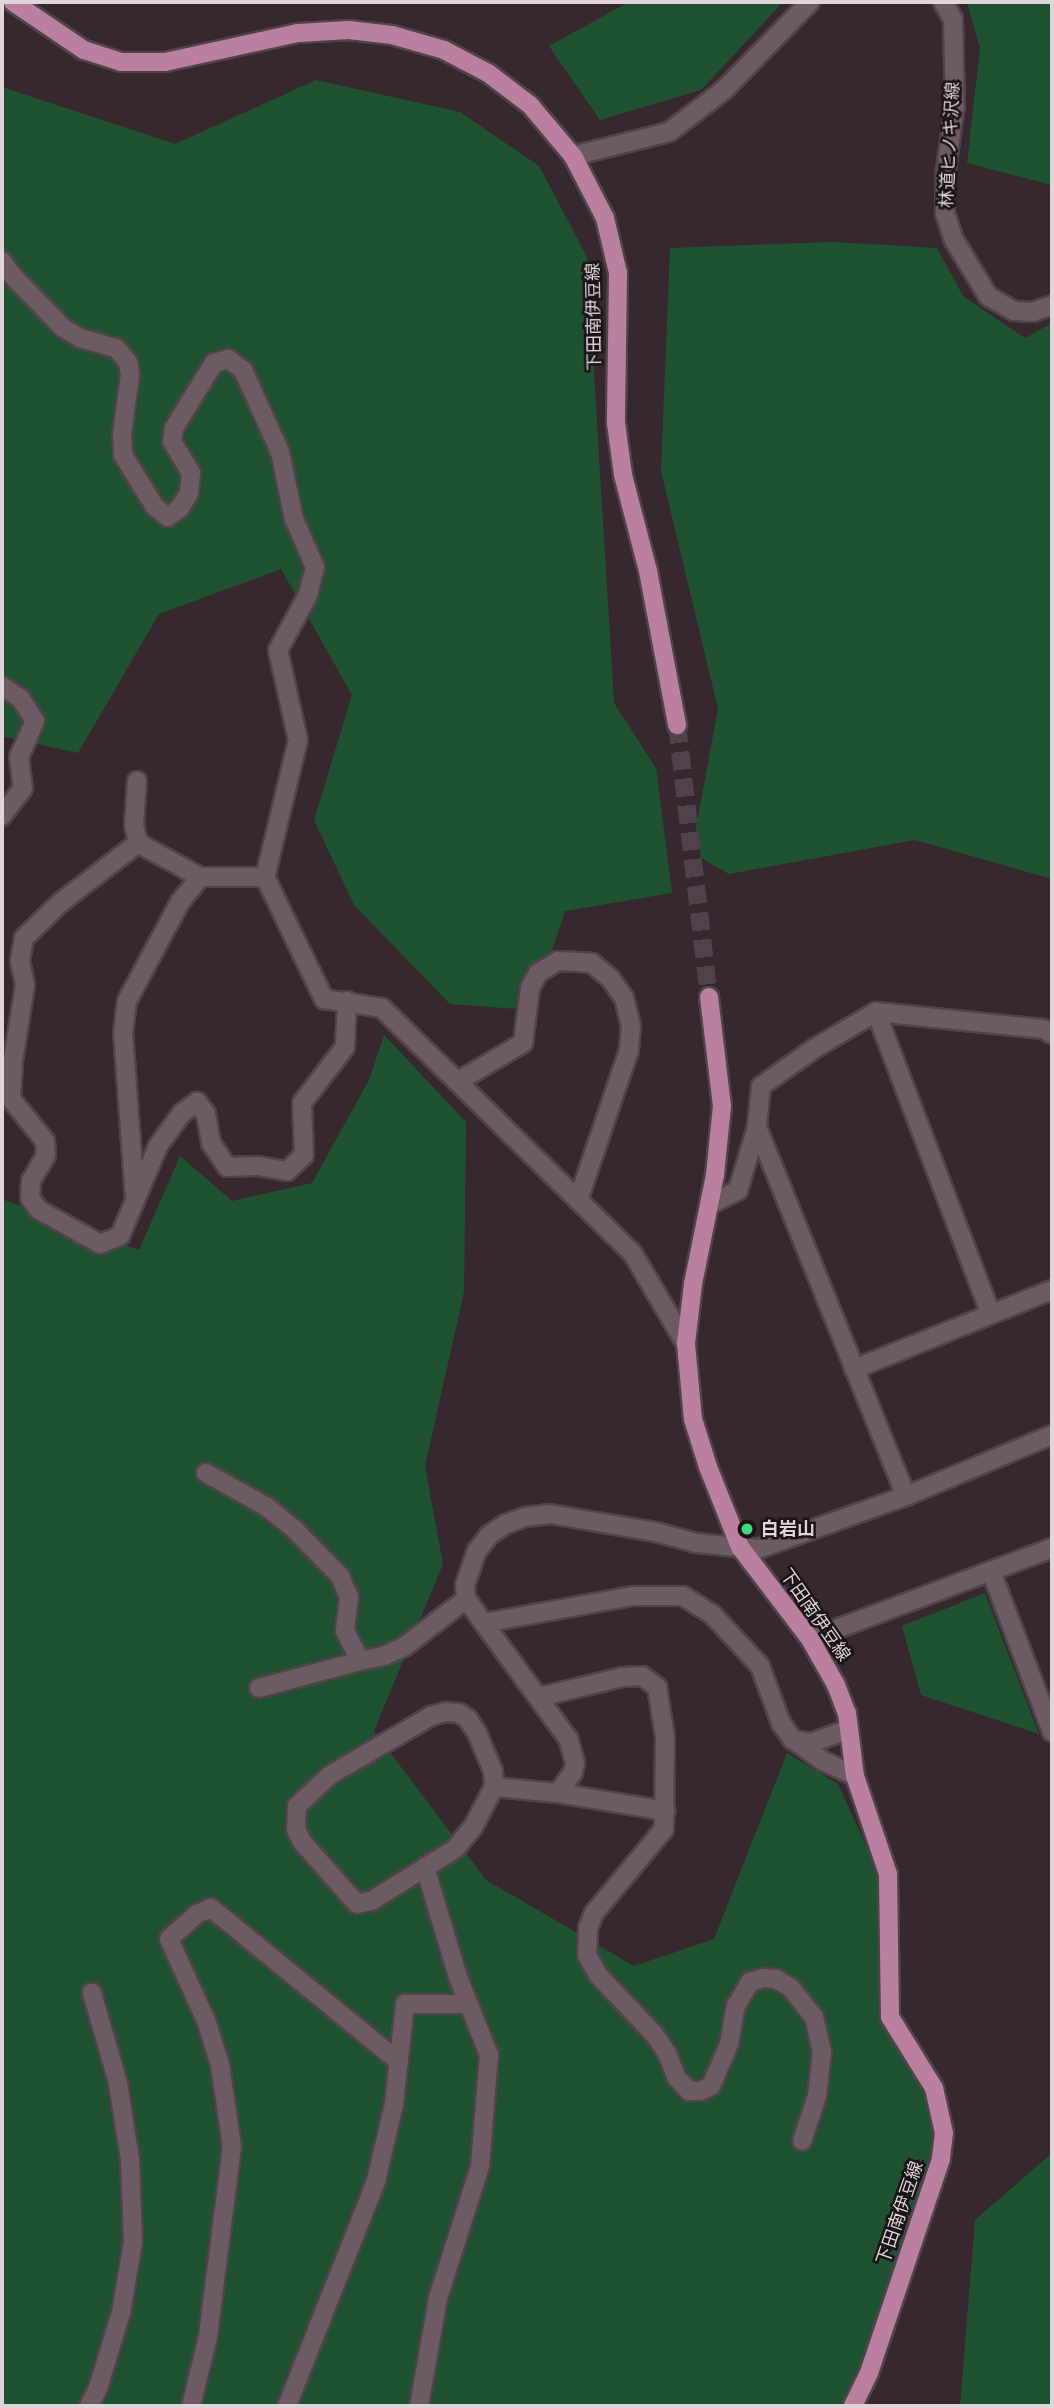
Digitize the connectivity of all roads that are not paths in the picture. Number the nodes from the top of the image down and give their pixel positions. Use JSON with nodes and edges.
{"nodes":[{"id":1,"x":13,"y":2,"type":"edge"},
{"id":2,"x":810,"y":2,"type":"edge"},
{"id":3,"x":943,"y":2,"type":"edge"},
{"id":4,"x":573,"y":156,"type":"junction"},
{"id":5,"x":2,"y":261,"type":"edge"},
{"id":6,"x":1052,"y":305,"type":"edge"},
{"id":7,"x":2,"y":686,"type":"edge"},
{"id":8,"x":677,"y":725,"type":"tunnel mouth"},
{"id":9,"x":137,"y":781,"type":"dead end"},
{"id":10,"x":2,"y":816,"type":"edge"},
{"id":11,"x":138,"y":844,"type":"junction"},
{"id":12,"x":200,"y":877,"type":"junction"},
{"id":13,"x":265,"y":877,"type":"junction"},
{"id":14,"x":709,"y":997,"type":"tunnel mouth"},
{"id":15,"x":347,"y":1001,"type":"junction"},
{"id":16,"x":876,"y":1012,"type":"junction"},
{"id":17,"x":1052,"y":1034,"type":"edge"},
{"id":18,"x":7,"y":1056,"type":"edge"},
{"id":19,"x":457,"y":1082,"type":"junction"},
{"id":20,"x":757,"y":1127,"type":"junction"},
{"id":21,"x":578,"y":1200,"type":"junction"},
{"id":22,"x":135,"y":1202,"type":"junction"},
{"id":23,"x":709,"y":1205,"type":"junction"},
{"id":24,"x":1052,"y":1290,"type":"edge"},
{"id":25,"x":991,"y":1314,"type":"junction"},
{"id":26,"x":686,"y":1344,"type":"junction"},
{"id":27,"x":854,"y":1369,"type":"junction"},
{"id":28,"x":1052,"y":1435,"type":"edge"},
{"id":29,"x":206,"y":1473,"type":"dead end"},
{"id":30,"x":906,"y":1496,"type":"junction"},
{"id":31,"x":740,"y":1547,"type":"junction"},
{"id":32,"x":1052,"y":1548,"type":"edge"},
{"id":33,"x":991,"y":1571,"type":"junction"},
{"id":34,"x":466,"y":1599,"type":"junction"},
{"id":35,"x":484,"y":1623,"type":"junction"},
{"id":36,"x":810,"y":1639,"type":"junction"},
{"id":37,"x":360,"y":1661,"type":"junction"},
{"id":38,"x":259,"y":1688,"type":"dead end"},
{"id":39,"x":538,"y":1697,"type":"junction"},
{"id":40,"x":849,"y":1729,"type":"junction"},
{"id":41,"x":1052,"y":1732,"type":"edge"},
{"id":42,"x":799,"y":1744,"type":"junction"},
{"id":43,"x":855,"y":1776,"type":"junction"},
{"id":44,"x":494,"y":1787,"type":"junction"},
{"id":45,"x":558,"y":1793,"type":"junction"},
{"id":46,"x":666,"y":1811,"type":"junction"},
{"id":47,"x":425,"y":1867,"type":"junction"},
{"id":48,"x":92,"y":1993,"type":"dead end"},
{"id":49,"x":468,"y":2004,"type":"junction"},
{"id":50,"x":399,"y":2062,"type":"junction"},
{"id":51,"x":802,"y":2141,"type":"dead end"},
{"id":52,"x":89,"y":2406,"type":"edge"},
{"id":53,"x":191,"y":2406,"type":"edge"},
{"id":54,"x":288,"y":2406,"type":"edge"},
{"id":55,"x":419,"y":2406,"type":"edge"},
{"id":56,"x":853,"y":2406,"type":"edge"}],
"edges":[{"from":1,"to":4,"type":"main road","name":"下田南伊豆線"},
{"from":2,"to":4,"type":"street"},
{"from":3,"to":6,"type":"street","name":"林道ヒノキ沢線"},
{"from":4,"to":8,"type":"main road","name":"下田南伊豆線"},
{"from":5,"to":13,"type":"street"},
{"from":7,"to":10,"type":"street"},
{"from":9,"to":11,"type":"street"},
{"from":11,"to":12,"type":"street"},
{"from":11,"to":18,"type":"street"},
{"from":12,"to":13,"type":"street"},
{"from":12,"to":22,"type":"street"},
{"from":13,"to":15,"type":"street"},
{"from":14,"to":23,"type":"main road","name":"下田南伊豆線"},
{"from":15,"to":19,"type":"street"},
{"from":15,"to":22,"type":"street"},
{"from":16,"to":17,"type":"street"},
{"from":16,"to":20,"type":"street"},
{"from":16,"to":25,"type":"street"},
{"from":18,"to":22,"type":"street"},
{"from":19,"to":21,"type":"street"},
{"from":19,"to":21,"type":"street"},
{"from":20,"to":23,"type":"street"},
{"from":20,"to":27,"type":"street"},
{"from":21,"to":26,"type":"street"},
{"from":23,"to":26,"type":"main road","name":"下田南伊豆線"},
{"from":24,"to":25,"type":"street"},
{"from":25,"to":27,"type":"street"},
{"from":26,"to":31,"type":"main road","name":"下田南伊豆線"},
{"from":27,"to":30,"type":"street"},
{"from":28,"to":30,"type":"street"},
{"from":29,"to":37,"type":"street"},
{"from":30,"to":31,"type":"street"},
{"from":31,"to":34,"type":"street"},
{"from":31,"to":36,"type":"main road","name":"下田南伊豆線"},
{"from":32,"to":33,"type":"street"},
{"from":33,"to":36,"type":"street"},
{"from":33,"to":41,"type":"street"},
{"from":34,"to":35,"type":"street"},
{"from":34,"to":37,"type":"street"},
{"from":35,"to":39,"type":"street"},
{"from":35,"to":42,"type":"street"},
{"from":36,"to":40,"type":"main road","name":"下田南伊豆線"},
{"from":37,"to":38,"type":"street"},
{"from":39,"to":45,"type":"street"},
{"from":39,"to":46,"type":"street"},
{"from":40,"to":42,"type":"street"},
{"from":40,"to":43,"type":"main road","name":"下田南伊豆線"},
{"from":42,"to":43,"type":"street"},
{"from":43,"to":56,"type":"main road","name":"下田南伊豆線"},
{"from":44,"to":45,"type":"street"},
{"from":44,"to":47,"type":"street"},
{"from":44,"to":47,"type":"street"},
{"from":45,"to":46,"type":"street"},
{"from":46,"to":51,"type":"street"},
{"from":47,"to":49,"type":"street"},
{"from":48,"to":52,"type":"street"},
{"from":49,"to":50,"type":"street"},
{"from":49,"to":55,"type":"street"},
{"from":50,"to":53,"type":"street"},
{"from":50,"to":54,"type":"street"}]}
